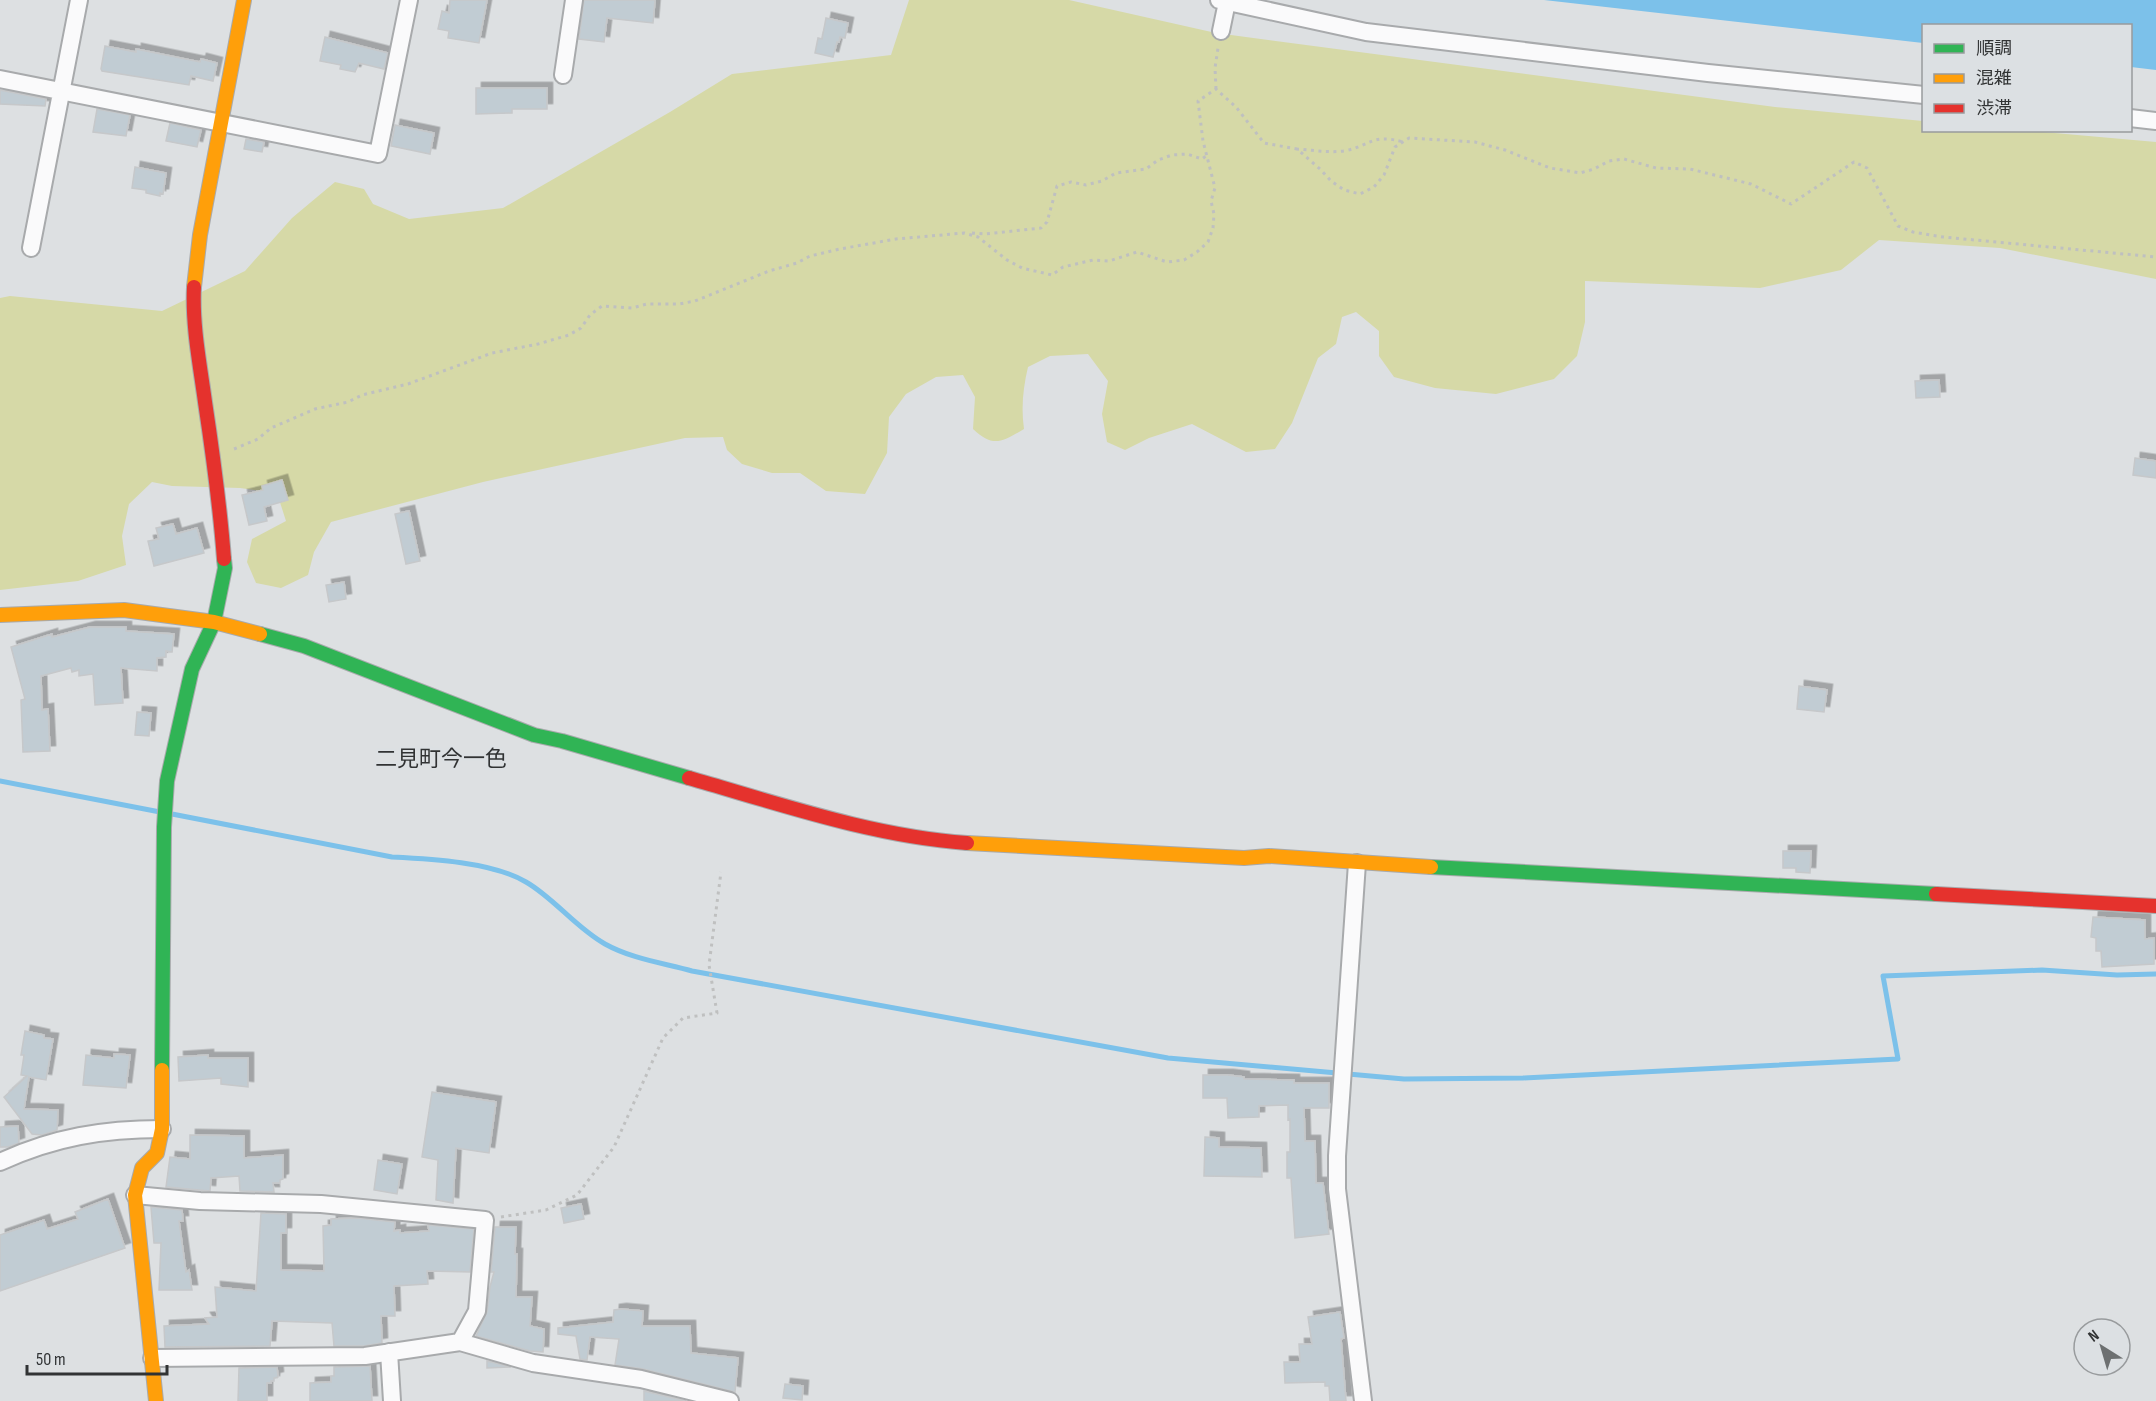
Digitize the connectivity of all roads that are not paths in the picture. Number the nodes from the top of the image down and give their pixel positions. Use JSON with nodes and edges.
{"nodes":[{"id":1,"x":79,"y":0,"type":"edge"},
{"id":2,"x":244,"y":0,"type":"edge"},
{"id":3,"x":409,"y":0,"type":"edge"},
{"id":4,"x":574,"y":0,"type":"edge"},
{"id":5,"x":1223,"y":1,"type":"edge"},
{"id":6,"x":1221,"y":31,"type":"road end"},
{"id":7,"x":563,"y":75,"type":"dead end"},
{"id":8,"x":0,"y":79,"type":"edge"},
{"id":9,"x":61,"y":91,"type":"junction"},
{"id":10,"x":1922,"y":95,"type":"edge"},
{"id":11,"x":2132,"y":118,"type":"edge"},
{"id":12,"x":2156,"y":121,"type":"edge"},
{"id":13,"x":221,"y":122,"type":"junction"},
{"id":14,"x":31,"y":248,"type":"dead end"},
{"id":15,"x":0,"y":615,"type":"edge"},
{"id":16,"x":214,"y":622,"type":"junction"},
{"id":17,"x":1357,"y":863,"type":"junction"},
{"id":18,"x":2156,"y":906,"type":"edge"},
{"id":19,"x":162,"y":1129,"type":"junction"},
{"id":20,"x":0,"y":1162,"type":"edge"},
{"id":21,"x":135,"y":1195,"type":"junction"},
{"id":22,"x":460,"y":1342,"type":"junction"},
{"id":23,"x":389,"y":1352,"type":"junction"},
{"id":24,"x":152,"y":1358,"type":"junction"},
{"id":25,"x":156,"y":1401,"type":"edge"},
{"id":26,"x":392,"y":1401,"type":"edge"},
{"id":27,"x":730,"y":1401,"type":"edge"},
{"id":28,"x":1363,"y":1401,"type":"edge"}],
"edges":[{"from":1,"to":9,"type":"street"},
{"from":2,"to":13,"type":"street"},
{"from":3,"to":13,"type":"street"},
{"from":4,"to":7,"type":"street"},
{"from":5,"to":6,"type":"street"},
{"from":5,"to":10,"type":"street"},
{"from":8,"to":9,"type":"street"},
{"from":9,"to":13,"type":"street"},
{"from":9,"to":14,"type":"street"},
{"from":11,"to":12,"type":"street"},
{"from":13,"to":16,"type":"street"},
{"from":15,"to":16,"type":"street"},
{"from":16,"to":17,"type":"street"},
{"from":16,"to":19,"type":"street"},
{"from":17,"to":18,"type":"street"},
{"from":17,"to":28,"type":"street"},
{"from":19,"to":20,"type":"street"},
{"from":19,"to":21,"type":"street"},
{"from":21,"to":22,"type":"street"},
{"from":21,"to":24,"type":"street"},
{"from":22,"to":23,"type":"street"},
{"from":22,"to":27,"type":"street"},
{"from":23,"to":24,"type":"street"},
{"from":23,"to":26,"type":"street"},
{"from":24,"to":25,"type":"street"}]}
